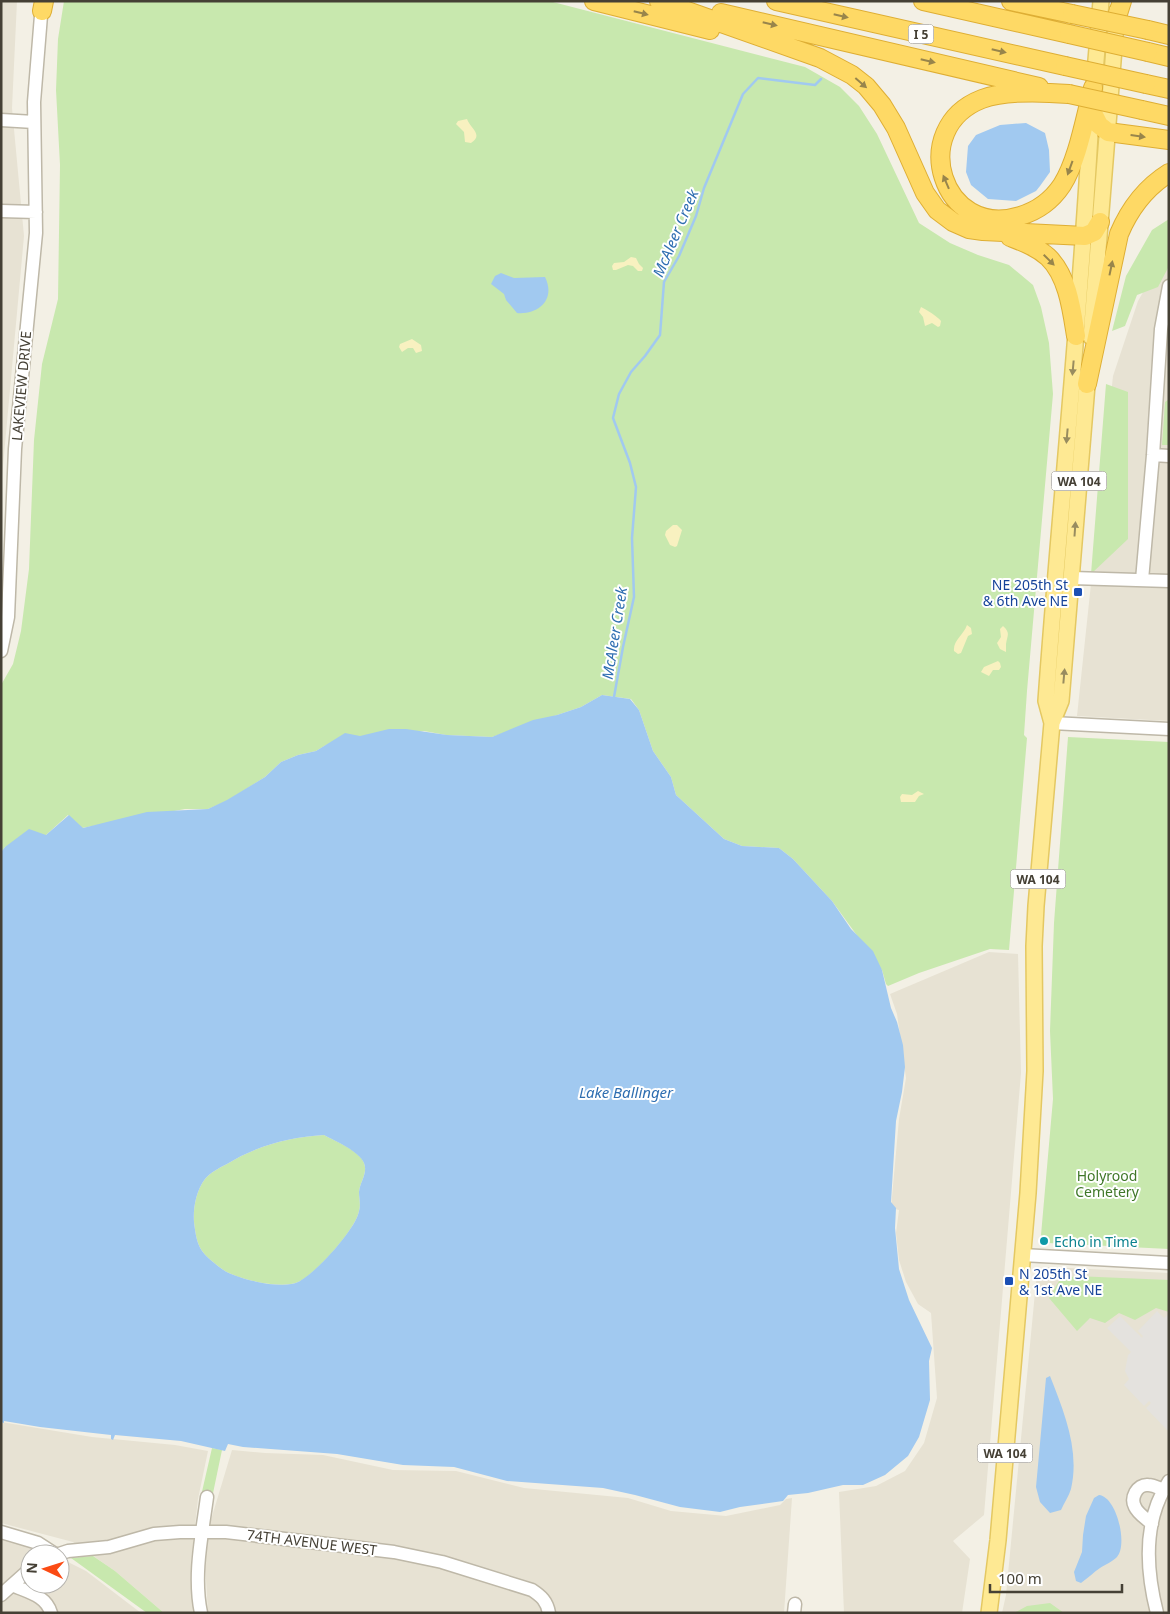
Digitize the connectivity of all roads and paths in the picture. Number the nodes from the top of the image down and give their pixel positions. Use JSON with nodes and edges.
{"nodes":[{"id":1,"x":594,"y":1,"type":"edge"},
{"id":2,"x":659,"y":1,"type":"edge"},
{"id":3,"x":672,"y":1,"type":"edge"},
{"id":4,"x":776,"y":1,"type":"edge"},
{"id":5,"x":923,"y":1,"type":"edge"},
{"id":6,"x":1011,"y":1,"type":"edge"},
{"id":7,"x":1101,"y":1,"type":"edge"},
{"id":8,"x":1117,"y":1,"type":"edge"},
{"id":9,"x":1122,"y":1,"type":"edge"},
{"id":10,"x":43,"y":4,"type":"edge"},
{"id":11,"x":1030,"y":4,"type":"edge"},
{"id":12,"x":1116,"y":20,"type":"junction"},
{"id":13,"x":1162,"y":33,"type":"edge"},
{"id":14,"x":1169,"y":56,"type":"edge"},
{"id":15,"x":820,"y":58,"type":"junction"},
{"id":16,"x":1094,"y":88,"type":"junction"},
{"id":17,"x":1169,"y":89,"type":"edge"},
{"id":18,"x":1069,"y":94,"type":"junction"},
{"id":19,"x":1092,"y":112,"type":"junction"},
{"id":20,"x":1169,"y":116,"type":"edge"},
{"id":21,"x":1,"y":120,"type":"edge"},
{"id":22,"x":34,"y":122,"type":"junction"},
{"id":23,"x":1108,"y":132,"type":"junction"},
{"id":24,"x":1169,"y":140,"type":"edge"},
{"id":25,"x":1169,"y":173,"type":"edge"},
{"id":26,"x":1,"y":211,"type":"edge"},
{"id":27,"x":36,"y":212,"type":"junction"},
{"id":28,"x":1100,"y":222,"type":"junction"},
{"id":29,"x":990,"y":231,"type":"junction"},
{"id":30,"x":1085,"y":236,"type":"junction"},
{"id":31,"x":1169,"y":286,"type":"edge"},
{"id":32,"x":1076,"y":336,"type":"junction"},
{"id":33,"x":1086,"y":384,"type":"junction"},
{"id":34,"x":1153,"y":455,"type":"junction"},
{"id":35,"x":1169,"y":456,"type":"edge"},
{"id":36,"x":1057,"y":555,"type":"junction"},
{"id":37,"x":1072,"y":578,"type":"junction"},
{"id":38,"x":1142,"y":580,"type":"junction"},
{"id":39,"x":1169,"y":581,"type":"edge"},
{"id":40,"x":1052,"y":618,"type":"junction"},
{"id":41,"x":1,"y":650,"type":"edge"},
{"id":42,"x":1052,"y":723,"type":"junction"},
{"id":43,"x":1169,"y":729,"type":"edge"},
{"id":44,"x":1022,"y":1255,"type":"junction"},
{"id":45,"x":1169,"y":1263,"type":"edge"},
{"id":46,"x":1166,"y":1485,"type":"edge"},
{"id":47,"x":208,"y":1497,"type":"dead end"},
{"id":48,"x":1152,"y":1524,"type":"junction"},
{"id":49,"x":1,"y":1532,"type":"edge"},
{"id":50,"x":202,"y":1532,"type":"junction"},
{"id":51,"x":40,"y":1544,"type":"edge"},
{"id":52,"x":70,"y":1552,"type":"edge"},
{"id":53,"x":20,"y":1578,"type":"edge"},
{"id":54,"x":12,"y":1585,"type":"junction"},
{"id":55,"x":1,"y":1595,"type":"edge"},
{"id":56,"x":548,"y":1608,"type":"edge"},
{"id":57,"x":50,"y":1613,"type":"edge"},
{"id":58,"x":201,"y":1613,"type":"edge"},
{"id":59,"x":989,"y":1613,"type":"edge"},
{"id":60,"x":1157,"y":1613,"type":"edge"}],
"edges":[{"from":1,"to":15,"type":"highway","one_way":true},
{"from":2,"to":15,"type":"highway"},
{"from":3,"to":18,"type":"highway","one_way":true},
{"from":4,"to":17,"type":"highway","number":"I 5","one_way":true,"bridge":true},
{"from":5,"to":14,"type":"highway","number":"I 5","bridge":true},
{"from":6,"to":11,"type":"highway"},
{"from":7,"to":16,"type":"main road","number":"WA 104"},
{"from":8,"to":12,"type":"main road","number":"WA 104"},
{"from":9,"to":12,"type":"highway"},
{"from":10,"to":22,"type":"street","name":"LAKEVIEW DRIVE"},
{"from":11,"to":13,"type":"highway","bridge":true},
{"from":12,"to":23,"type":"main road","number":"WA 104"},
{"from":15,"to":29,"type":"highway","one_way":true},
{"from":16,"to":18,"type":"highway","one_way":true},
{"from":16,"to":19,"type":"main road","number":"WA 104"},
{"from":18,"to":20,"type":"highway","bridge":true},
{"from":19,"to":23,"type":"highway"},
{"from":19,"to":30,"type":"main road","number":"WA 104"},
{"from":21,"to":22,"type":"street"},
{"from":22,"to":27,"type":"street","name":"LAKEVIEW DRIVE"},
{"from":23,"to":24,"type":"highway","one_way":true},
{"from":23,"to":28,"type":"main road","number":"WA 104"},
{"from":33,"to":25,"type":"highway","one_way":true},
{"from":26,"to":27,"type":"street"},
{"from":27,"to":41,"type":"street","name":"LAKEVIEW DRIVE"},
{"from":28,"to":30,"type":"highway"},
{"from":28,"to":33,"type":"main road","number":"WA 104"},
{"from":29,"to":30,"type":"highway"},
{"from":29,"to":32,"type":"highway","one_way":true},
{"from":30,"to":32,"type":"main road","number":"WA 104"},
{"from":31,"to":34,"type":"street"},
{"from":32,"to":36,"type":"main road","number":"WA 104","one_way":true},
{"from":37,"to":33,"type":"main road","number":"WA 104","one_way":true},
{"from":34,"to":35,"type":"street"},
{"from":34,"to":38,"type":"street"},
{"from":36,"to":37,"type":"main road"},
{"from":36,"to":40,"type":"main road","number":"WA 104"},
{"from":37,"to":38,"type":"street"},
{"from":37,"to":40,"type":"main road"},
{"from":42,"to":37,"type":"main road","number":"WA 104","one_way":true},
{"from":38,"to":39,"type":"street"},
{"from":40,"to":42,"type":"main road","number":"WA 104"},
{"from":42,"to":43,"type":"street"},
{"from":42,"to":44,"type":"main road","number":"WA 104"},
{"from":44,"to":45,"type":"street"},
{"from":44,"to":59,"type":"main road","number":"WA 104"},
{"from":46,"to":48,"type":"street"},
{"from":46,"to":48,"type":"street"},
{"from":47,"to":50,"type":"street"},
{"from":48,"to":60,"type":"street"},
{"from":49,"to":51,"type":"street"},
{"from":50,"to":52,"type":"street","name":"74TH AVENUE WEST"},
{"from":50,"to":56,"type":"street","name":"74TH AVENUE WEST"},
{"from":50,"to":58,"type":"street"},
{"from":53,"to":54,"type":"street"},
{"from":54,"to":55,"type":"street"},
{"from":54,"to":57,"type":"street"}]}
